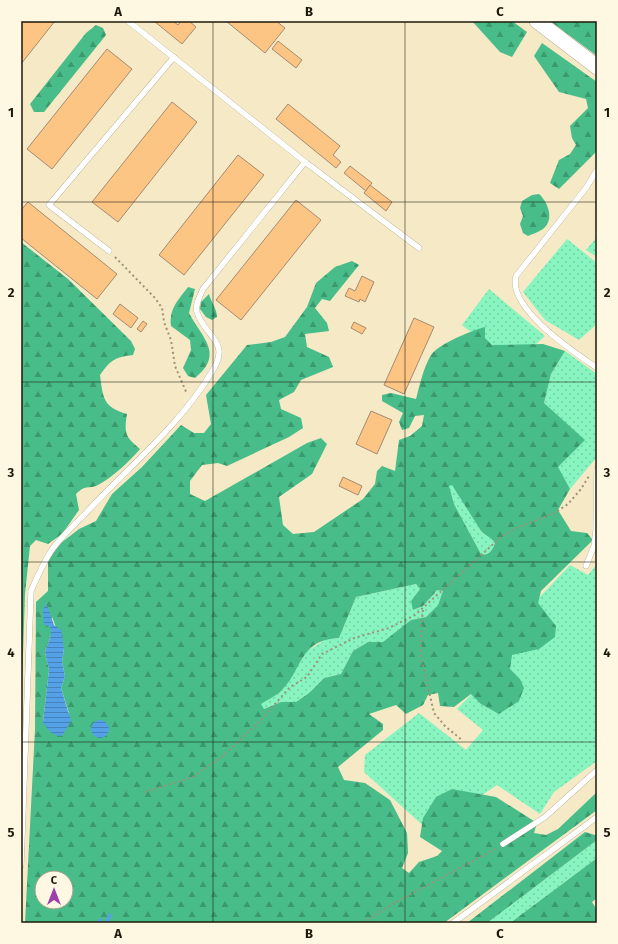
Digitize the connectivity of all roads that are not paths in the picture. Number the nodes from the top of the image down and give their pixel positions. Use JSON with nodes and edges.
{"nodes":[{"id":1,"x":128,"y":21,"type":"edge"},
{"id":2,"x":537,"y":21,"type":"edge"},
{"id":3,"x":174,"y":57,"type":"junction"},
{"id":4,"x":597,"y":67,"type":"edge"},
{"id":5,"x":305,"y":162,"type":"junction"},
{"id":6,"x":597,"y":170,"type":"edge"},
{"id":7,"x":419,"y":248,"type":"dead end"},
{"id":8,"x":109,"y":251,"type":"road end"},
{"id":9,"x":597,"y":368,"type":"edge"},
{"id":10,"x":597,"y":469,"type":"edge"},
{"id":11,"x":586,"y":566,"type":"dead end"},
{"id":12,"x":597,"y":770,"type":"edge"},
{"id":13,"x":597,"y":817,"type":"edge"},
{"id":14,"x":503,"y":844,"type":"road end"},
{"id":15,"x":21,"y":865,"type":"edge"},
{"id":16,"x":453,"y":923,"type":"edge"}],
"edges":[{"from":1,"to":3,"type":"lane"},
{"from":2,"to":4,"type":"street"},
{"from":3,"to":5,"type":"lane"},
{"from":3,"to":8,"type":"lane"},
{"from":5,"to":7,"type":"lane"},
{"from":5,"to":15,"type":"lane"},
{"from":6,"to":9,"type":"lane"},
{"from":10,"to":11,"type":"lane"},
{"from":12,"to":14,"type":"lane"},
{"from":13,"to":16,"type":"lane"}]}
